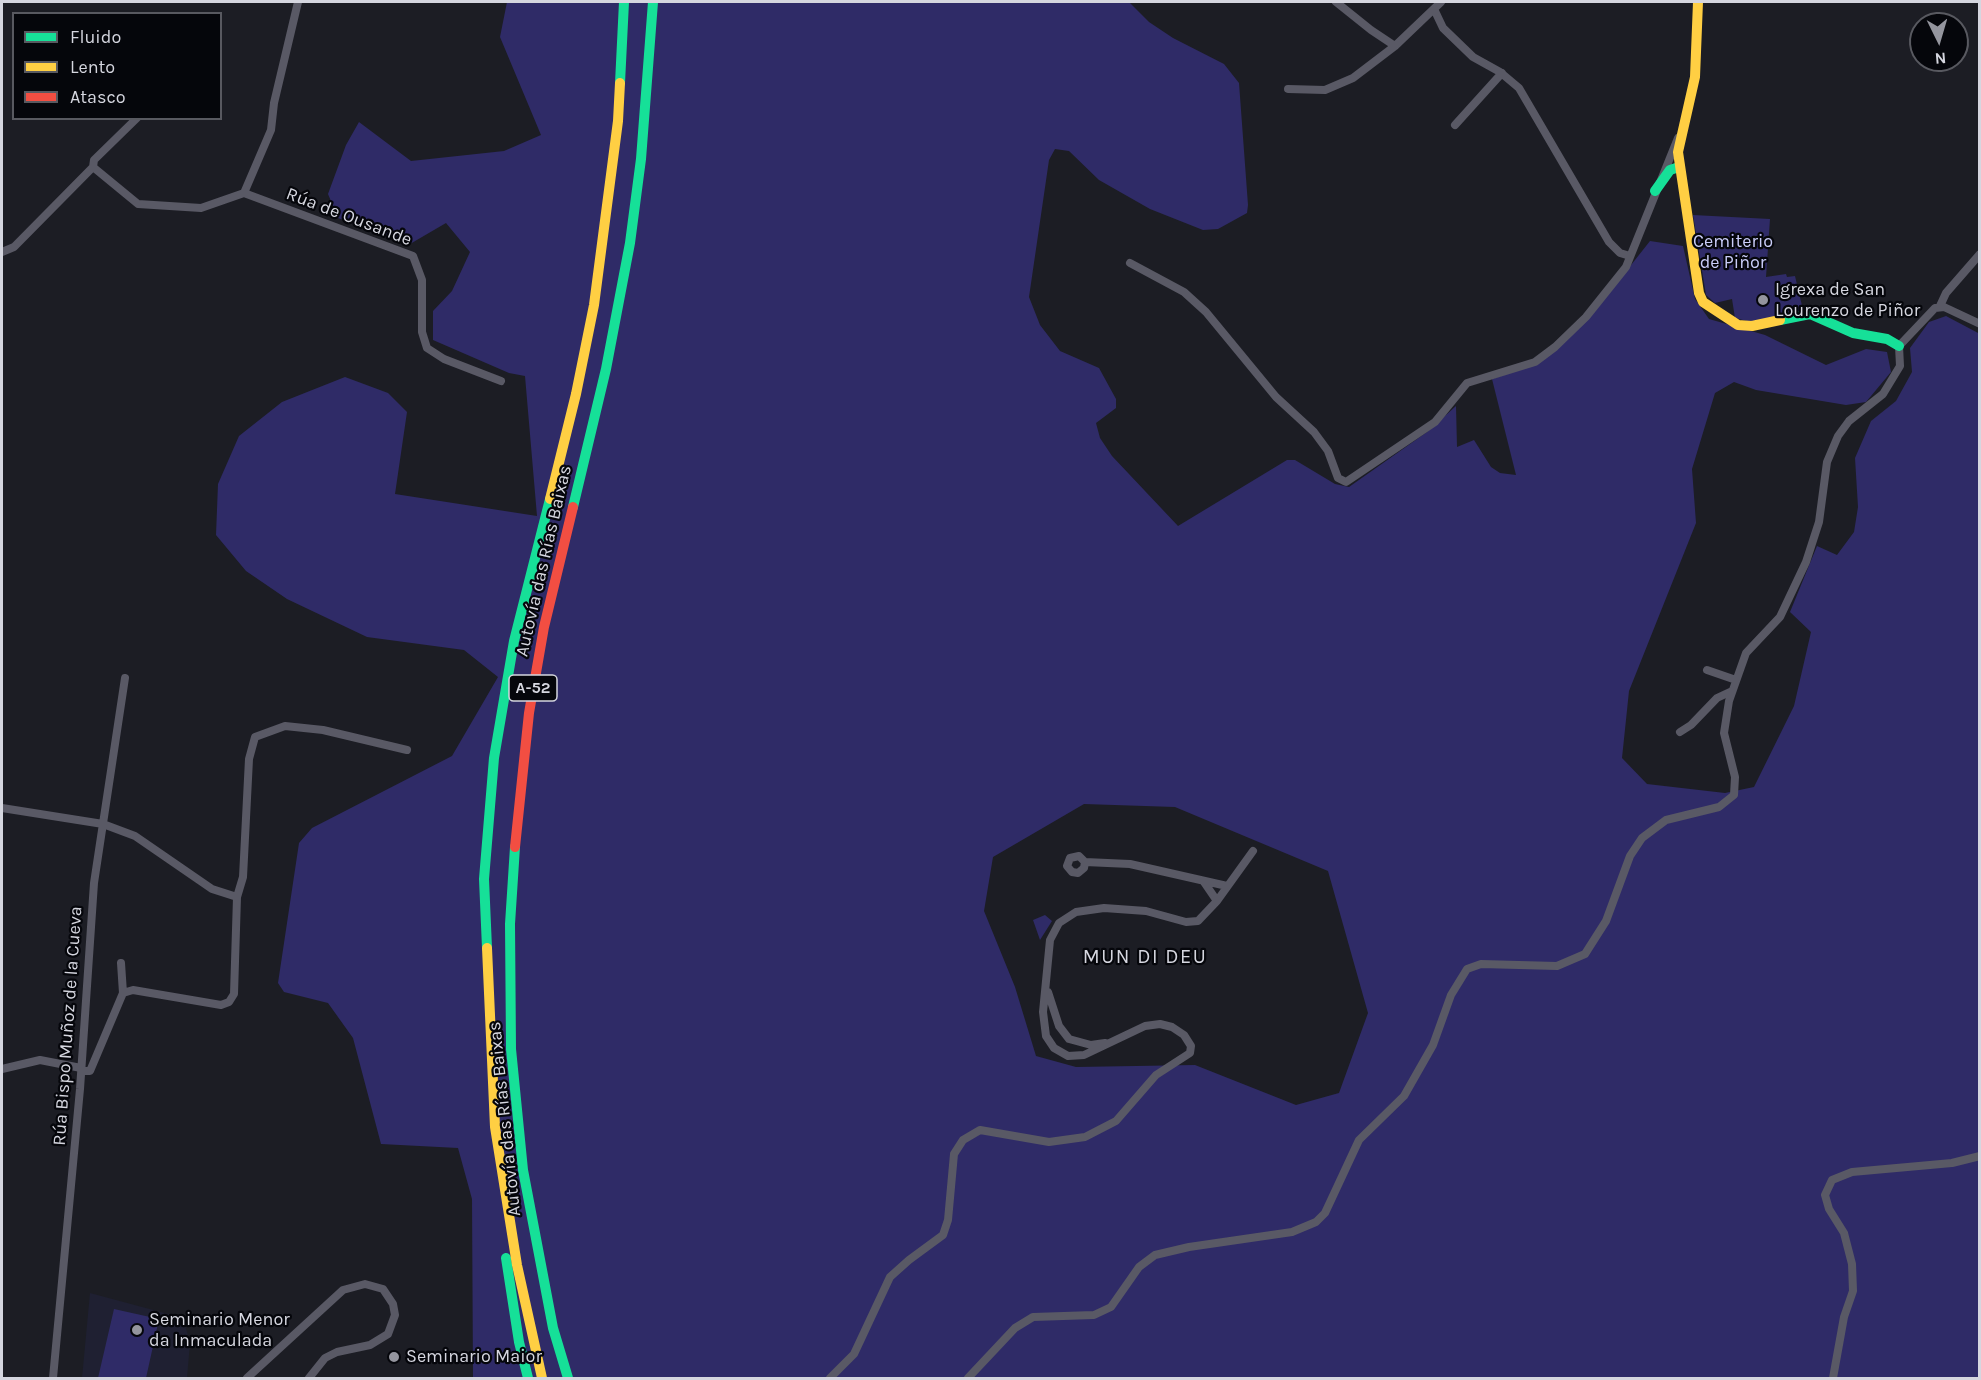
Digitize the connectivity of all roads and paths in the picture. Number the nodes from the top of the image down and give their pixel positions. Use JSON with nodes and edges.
{"nodes":[{"id":1,"x":298,"y":2,"type":"edge"},
{"id":2,"x":624,"y":2,"type":"edge"},
{"id":3,"x":653,"y":2,"type":"edge"},
{"id":4,"x":1336,"y":2,"type":"edge"},
{"id":5,"x":1441,"y":2,"type":"edge"},
{"id":6,"x":1698,"y":2,"type":"edge"},
{"id":7,"x":1434,"y":9,"type":"junction"},
{"id":8,"x":1395,"y":46,"type":"junction"},
{"id":9,"x":1502,"y":73,"type":"junction"},
{"id":10,"x":1288,"y":89,"type":"dead end"},
{"id":11,"x":135,"y":120,"type":"edge"},
{"id":12,"x":1455,"y":125,"type":"dead end"},
{"id":13,"x":1679,"y":137,"type":"junction"},
{"id":14,"x":93,"y":167,"type":"junction"},
{"id":15,"x":1679,"y":167,"type":"junction"},
{"id":16,"x":1655,"y":191,"type":"junction"},
{"id":17,"x":244,"y":193,"type":"junction"},
{"id":18,"x":2,"y":252,"type":"edge"},
{"id":19,"x":1980,"y":254,"type":"edge"},
{"id":20,"x":1630,"y":256,"type":"junction"},
{"id":21,"x":1130,"y":263,"type":"dead end"},
{"id":22,"x":1940,"y":306,"type":"junction"},
{"id":23,"x":1980,"y":324,"type":"edge"},
{"id":24,"x":1899,"y":346,"type":"junction"},
{"id":25,"x":501,"y":381,"type":"dead end"},
{"id":26,"x":1707,"y":670,"type":"dead end"},
{"id":27,"x":125,"y":678,"type":"dead end"},
{"id":28,"x":1736,"y":680,"type":"junction"},
{"id":29,"x":1732,"y":691,"type":"junction"},
{"id":30,"x":1680,"y":732,"type":"dead end"},
{"id":31,"x":407,"y":750,"type":"dead end"},
{"id":32,"x":2,"y":808,"type":"edge"},
{"id":33,"x":104,"y":824,"type":"junction"},
{"id":34,"x":1253,"y":851,"type":"dead end"},
{"id":35,"x":1085,"y":862,"type":"dead end"},
{"id":36,"x":1203,"y":880,"type":"junction"},
{"id":37,"x":1227,"y":886,"type":"junction"},
{"id":38,"x":237,"y":897,"type":"junction"},
{"id":39,"x":1217,"y":901,"type":"junction"},
{"id":40,"x":121,"y":963,"type":"dead end"},
{"id":41,"x":1047,"y":989,"type":"junction"},
{"id":42,"x":123,"y":993,"type":"junction"},
{"id":43,"x":1121,"y":1037,"type":"junction"},
{"id":44,"x":1069,"y":1039,"type":"junction"},
{"id":45,"x":1060,"y":1052,"type":"junction"},
{"id":46,"x":2,"y":1069,"type":"edge"},
{"id":47,"x":81,"y":1070,"type":"junction"},
{"id":48,"x":495,"y":1127,"type":"junction"},
{"id":49,"x":1980,"y":1156,"type":"edge"},
{"id":50,"x":54,"y":1378,"type":"edge"},
{"id":51,"x":247,"y":1378,"type":"edge"},
{"id":52,"x":309,"y":1378,"type":"edge"},
{"id":53,"x":528,"y":1378,"type":"edge"},
{"id":54,"x":542,"y":1378,"type":"edge"},
{"id":55,"x":568,"y":1378,"type":"edge"},
{"id":56,"x":830,"y":1378,"type":"edge"},
{"id":57,"x":968,"y":1378,"type":"edge"},
{"id":58,"x":1833,"y":1378,"type":"edge"}],
"edges":[{"from":1,"to":17,"type":"street"},
{"from":2,"to":48,"type":"main road","name":"Autovía das Rías Baixas","number":"A-52"},
{"from":3,"to":55,"type":"main road","name":"Autovía das Rías Baixas","number":"A-52"},
{"from":4,"to":8,"type":"street"},
{"from":5,"to":7,"type":"street"},
{"from":6,"to":13,"type":"main road"},
{"from":7,"to":8,"type":"street"},
{"from":7,"to":9,"type":"street"},
{"from":8,"to":10,"type":"street"},
{"from":9,"to":12,"type":"street"},
{"from":9,"to":20,"type":"street"},
{"from":11,"to":14,"type":"street"},
{"from":13,"to":15,"type":"main road"},
{"from":13,"to":16,"type":"street"},
{"from":14,"to":17,"type":"street"},
{"from":14,"to":18,"type":"street"},
{"from":15,"to":16,"type":"main road"},
{"from":15,"to":24,"type":"main road"},
{"from":16,"to":20,"type":"street"},
{"from":17,"to":25,"type":"street","name":"Rúa de Ousande"},
{"from":19,"to":22,"type":"street"},
{"from":20,"to":21,"type":"street"},
{"from":22,"to":23,"type":"street"},
{"from":22,"to":24,"type":"street"},
{"from":24,"to":28,"type":"street"},
{"from":26,"to":28,"type":"street"},
{"from":27,"to":33,"type":"street","name":"Rúa Bispo Muñoz de la Cueva"},
{"from":28,"to":29,"type":"street"},
{"from":29,"to":30,"type":"street"},
{"from":29,"to":57,"type":"street"},
{"from":31,"to":38,"type":"street"},
{"from":32,"to":33,"type":"street"},
{"from":33,"to":38,"type":"street"},
{"from":33,"to":47,"type":"street","name":"Rúa Bispo Muñoz de la Cueva"},
{"from":34,"to":37,"type":"street"},
{"from":35,"to":36,"type":"street"},
{"from":36,"to":37,"type":"street"},
{"from":36,"to":39,"type":"street"},
{"from":37,"to":39,"type":"street"},
{"from":38,"to":42,"type":"street"},
{"from":39,"to":41,"type":"street"},
{"from":40,"to":42,"type":"street"},
{"from":41,"to":44,"type":"street"},
{"from":41,"to":45,"type":"street"},
{"from":42,"to":47,"type":"street"},
{"from":43,"to":44,"type":"street"},
{"from":43,"to":45,"type":"street"},
{"from":43,"to":56,"type":"street"},
{"from":44,"to":45,"type":"street"},
{"from":46,"to":47,"type":"street"},
{"from":47,"to":50,"type":"street","name":"Rúa Bispo Muñoz de la Cueva"},
{"from":48,"to":53,"type":"main road"},
{"from":48,"to":54,"type":"main road","name":"Autovía das Rías Baixas","number":"A-52"},
{"from":49,"to":58,"type":"street"},
{"from":51,"to":52,"type":"street"}]}
